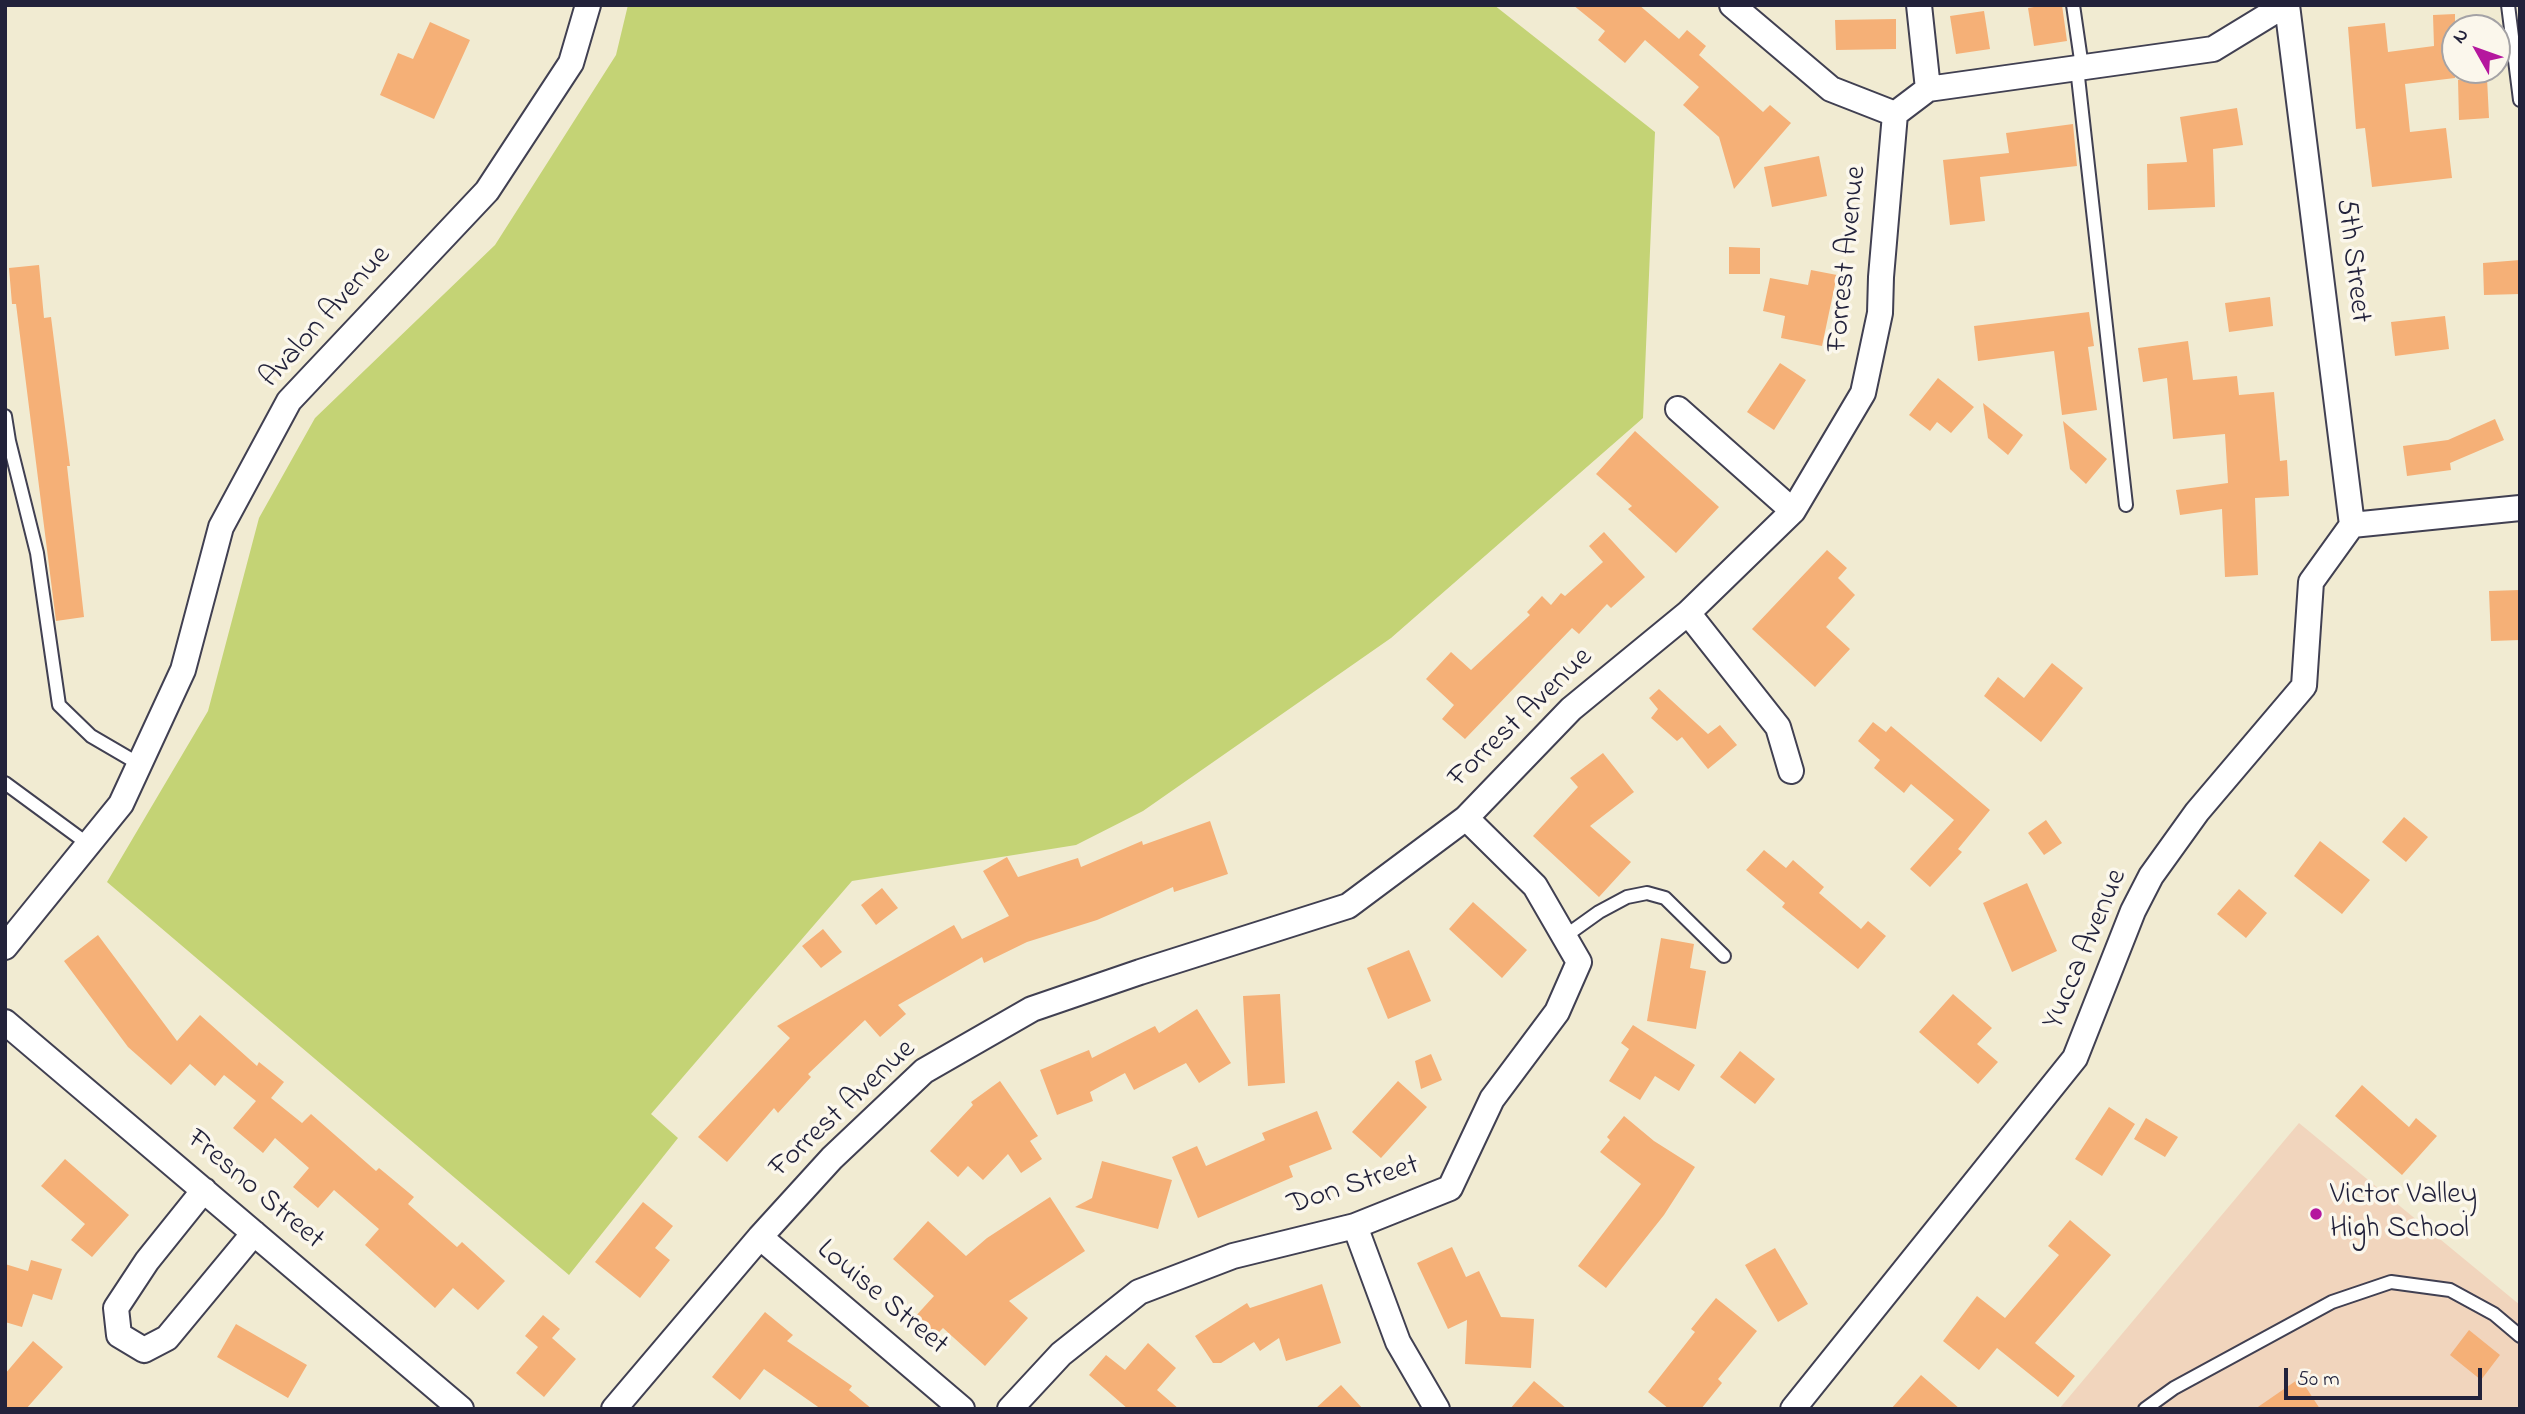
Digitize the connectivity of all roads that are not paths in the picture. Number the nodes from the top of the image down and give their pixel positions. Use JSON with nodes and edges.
{"nodes":[{"id":1,"x":589,"y":5,"type":"edge"},
{"id":2,"x":1732,"y":5,"type":"edge"},
{"id":3,"x":1919,"y":5,"type":"edge"},
{"id":4,"x":2073,"y":5,"type":"edge"},
{"id":5,"x":2286,"y":5,"type":"edge"},
{"id":6,"x":2508,"y":5,"type":"edge"},
{"id":7,"x":2079,"y":67,"type":"junction"},
{"id":8,"x":1928,"y":89,"type":"junction"},
{"id":9,"x":2520,"y":100,"type":"edge"},
{"id":10,"x":1895,"y":114,"type":"junction"},
{"id":11,"x":1678,"y":409,"type":"dead end"},
{"id":12,"x":5,"y":416,"type":"edge"},
{"id":13,"x":2126,"y":505,"type":"dead end"},
{"id":14,"x":2520,"y":508,"type":"edge"},
{"id":15,"x":1793,"y":510,"type":"junction"},
{"id":16,"x":2352,"y":525,"type":"junction"},
{"id":17,"x":1688,"y":613,"type":"junction"},
{"id":18,"x":139,"y":764,"type":"junction"},
{"id":19,"x":1791,"y":772,"type":"dead end"},
{"id":20,"x":5,"y":783,"type":"edge"},
{"id":21,"x":1466,"y":818,"type":"junction"},
{"id":22,"x":88,"y":844,"type":"junction"},
{"id":23,"x":1564,"y":937,"type":"junction"},
{"id":24,"x":5,"y":947,"type":"edge"},
{"id":25,"x":1724,"y":956,"type":"dead end"},
{"id":26,"x":5,"y":1022,"type":"edge"},
{"id":27,"x":204,"y":1190,"type":"junction"},
{"id":28,"x":1355,"y":1226,"type":"junction"},
{"id":29,"x":254,"y":1233,"type":"junction"},
{"id":30,"x":760,"y":1237,"type":"junction"},
{"id":31,"x":2520,"y":1336,"type":"edge"},
{"id":32,"x":461,"y":1409,"type":"edge"},
{"id":33,"x":614,"y":1409,"type":"edge"},
{"id":34,"x":962,"y":1409,"type":"edge"},
{"id":35,"x":1010,"y":1409,"type":"edge"},
{"id":36,"x":1437,"y":1409,"type":"edge"},
{"id":37,"x":1793,"y":1409,"type":"edge"},
{"id":38,"x":2145,"y":1409,"type":"edge"}],
"edges":[{"from":1,"to":18,"type":"street","name":"Avalon Avenue"},
{"from":2,"to":10,"type":"street"},
{"from":3,"to":8,"type":"street"},
{"from":4,"to":7,"type":"lane"},
{"from":5,"to":7,"type":"street"},
{"from":5,"to":16,"type":"street","name":"5th Street"},
{"from":6,"to":9,"type":"lane"},
{"from":7,"to":8,"type":"street"},
{"from":7,"to":13,"type":"lane"},
{"from":8,"to":10,"type":"street"},
{"from":10,"to":15,"type":"street","name":"Forrest Avenue"},
{"from":11,"to":15,"type":"street"},
{"from":12,"to":18,"type":"lane"},
{"from":14,"to":16,"type":"street"},
{"from":15,"to":17,"type":"street","name":"Forrest Avenue"},
{"from":16,"to":37,"type":"street","name":"Yucca Avenue"},
{"from":17,"to":19,"type":"street"},
{"from":17,"to":21,"type":"street","name":"Forrest Avenue"},
{"from":18,"to":22,"type":"street","name":"Avalon Avenue"},
{"from":20,"to":22,"type":"lane"},
{"from":21,"to":23,"type":"street","name":"Don Street"},
{"from":21,"to":30,"type":"street","name":"Forrest Avenue"},
{"from":22,"to":24,"type":"street","name":"Avalon Avenue"},
{"from":23,"to":25,"type":"lane"},
{"from":23,"to":28,"type":"street","name":"Don Street"},
{"from":26,"to":27,"type":"street","name":"Fresno Street"},
{"from":27,"to":29,"type":"street","name":"Fresno Street"},
{"from":27,"to":29,"type":"street"},
{"from":28,"to":35,"type":"street","name":"Don Street"},
{"from":28,"to":36,"type":"street"},
{"from":29,"to":32,"type":"street","name":"Fresno Street"},
{"from":30,"to":33,"type":"street","name":"Forrest Avenue"},
{"from":30,"to":34,"type":"street","name":"Louise Street"},
{"from":31,"to":38,"type":"lane"}]}
